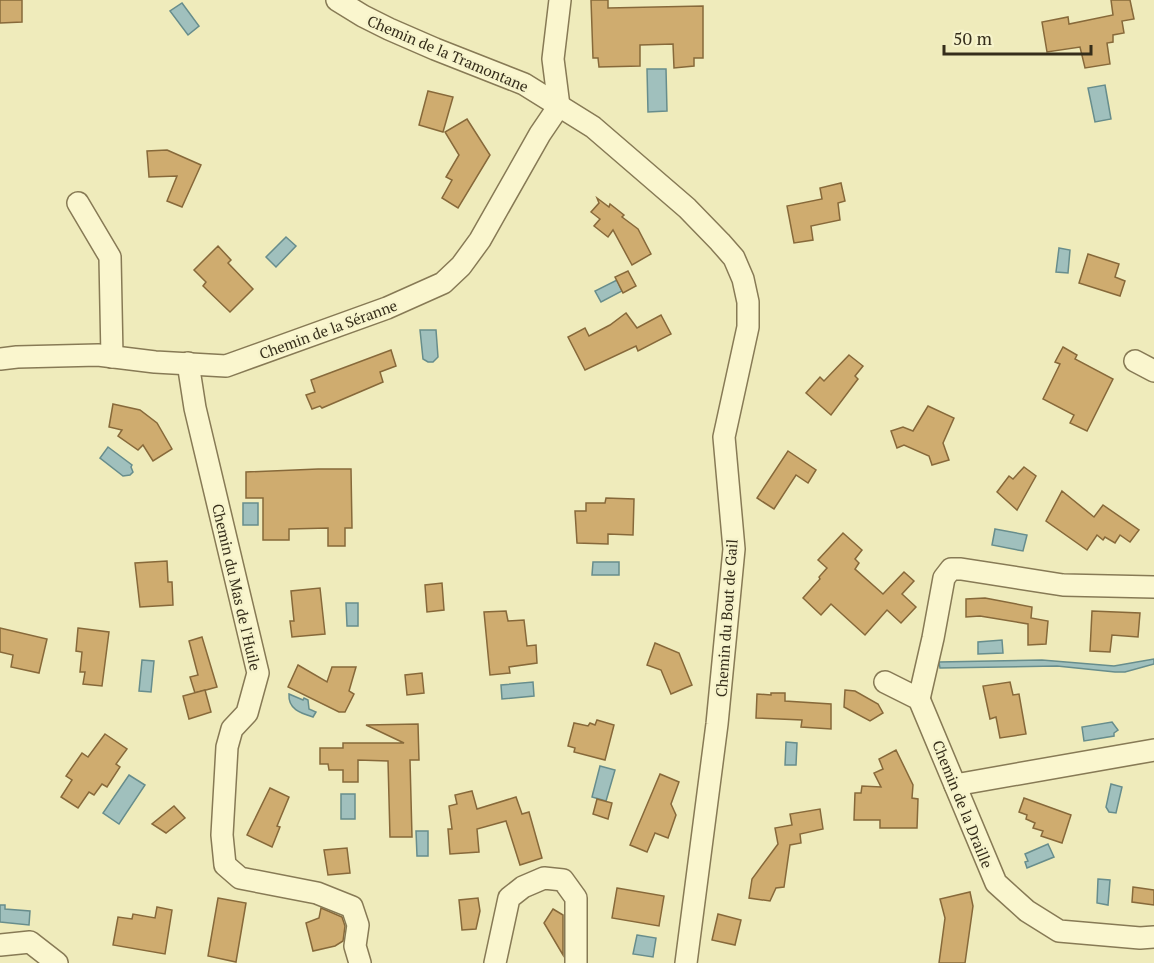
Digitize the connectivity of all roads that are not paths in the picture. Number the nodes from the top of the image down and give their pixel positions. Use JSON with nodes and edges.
{"nodes":[{"id":1,"x":337,"y":0,"type":"edge"},
{"id":2,"x":561,"y":0,"type":"edge"},
{"id":3,"x":559,"y":106,"type":"junction"},
{"id":4,"x":78,"y":203,"type":"dead end"},
{"id":5,"x":112,"y":357,"type":"junction"},
{"id":6,"x":0,"y":359,"type":"edge"},
{"id":7,"x":1135,"y":361,"type":"dead end"},
{"id":8,"x":188,"y":363,"type":"junction"},
{"id":9,"x":1154,"y":371,"type":"edge"},
{"id":10,"x":1154,"y":587,"type":"edge"},
{"id":11,"x":885,"y":682,"type":"dead end"},
{"id":12,"x":919,"y":699,"type":"junction"},
{"id":13,"x":1154,"y":750,"type":"edge"},
{"id":14,"x":955,"y":785,"type":"junction"},
{"id":15,"x":1154,"y":937,"type":"edge"},
{"id":16,"x":0,"y":945,"type":"edge"},
{"id":17,"x":57,"y":963,"type":"edge"},
{"id":18,"x":360,"y":963,"type":"edge"},
{"id":19,"x":495,"y":963,"type":"edge"},
{"id":20,"x":576,"y":963,"type":"edge"},
{"id":21,"x":686,"y":963,"type":"edge"}],
"edges":[{"from":1,"to":3,"type":"street","name":"Chemin de la Tramontane"},
{"from":2,"to":3,"type":"street"},
{"from":3,"to":8,"type":"street","name":"Chemin de la Séranne"},
{"from":3,"to":21,"type":"street","name":"Chemin du Bout de Gail"},
{"from":4,"to":5,"type":"street"},
{"from":5,"to":6,"type":"street","name":"Chemin de la Séranne"},
{"from":5,"to":8,"type":"street","name":"Chemin de la Séranne"},
{"from":7,"to":9,"type":"street"},
{"from":8,"to":18,"type":"street","name":"Chemin du Mas de l'Huile"},
{"from":10,"to":12,"type":"street"},
{"from":11,"to":12,"type":"street"},
{"from":12,"to":14,"type":"street","name":"Chemin de la Draille"},
{"from":13,"to":14,"type":"street"},
{"from":14,"to":15,"type":"street","name":"Chemin de la Draille"},
{"from":16,"to":17,"type":"street"},
{"from":19,"to":20,"type":"street"}]}
